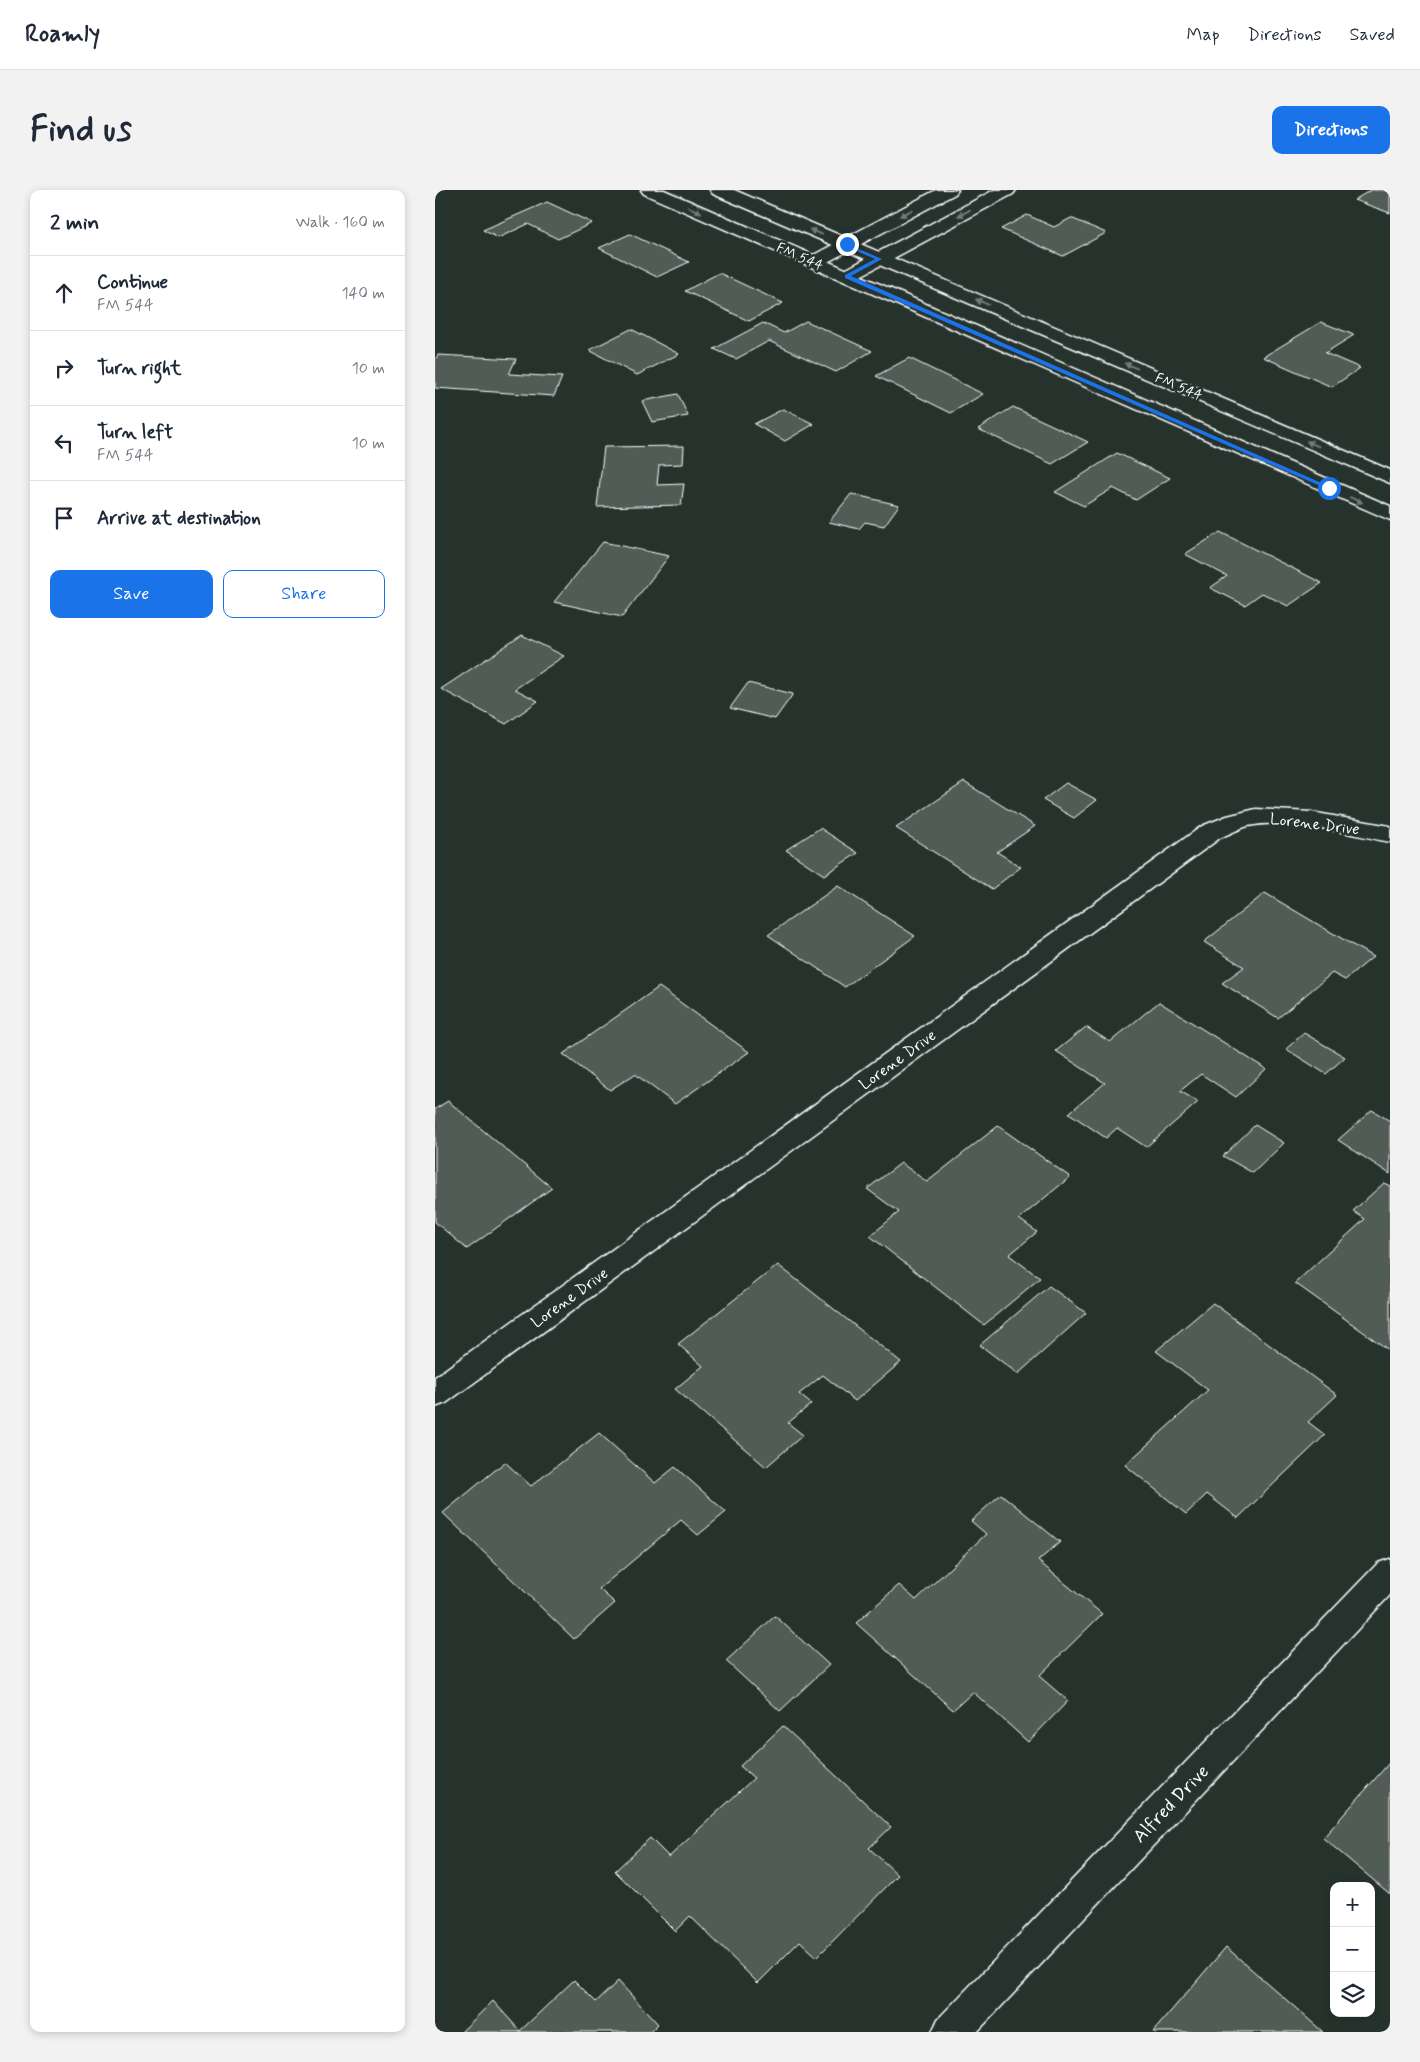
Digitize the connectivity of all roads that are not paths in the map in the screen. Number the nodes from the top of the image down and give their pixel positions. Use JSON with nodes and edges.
{"nodes":[{"id":1,"x":650,"y":190,"type":"edge"},
{"id":2,"x":719,"y":190,"type":"edge"},
{"id":3,"x":949,"y":190,"type":"edge"},
{"id":4,"x":1007,"y":190,"type":"edge"},
{"id":5,"x":847,"y":244,"type":"junction"},
{"id":6,"x":880,"y":259,"type":"junction"},
{"id":7,"x":814,"y":262,"type":"junction"},
{"id":8,"x":847,"y":276,"type":"junction"},
{"id":9,"x":1390,"y":477,"type":"edge"},
{"id":10,"x":1390,"y":514,"type":"edge"},
{"id":11,"x":1390,"y":834,"type":"edge"},
{"id":12,"x":435,"y":1394,"type":"edge"},
{"id":13,"x":1390,"y":1573,"type":"edge"},
{"id":14,"x":951,"y":2032,"type":"edge"}],
"edges":[{"from":1,"to":7,"type":"main road","name":"FM 544","one_way":true},
{"from":5,"to":2,"type":"main road","name":"FM 544","one_way":true},
{"from":3,"to":5,"type":"main road","one_way":true},
{"from":4,"to":6,"type":"main road","one_way":true},
{"from":5,"to":6,"type":"main road","name":"FM 544"},
{"from":5,"to":7,"type":"main road"},
{"from":6,"to":8,"type":"main road"},
{"from":9,"to":6,"type":"main road","name":"FM 544","one_way":true},
{"from":7,"to":8,"type":"main road","name":"FM 544"},
{"from":8,"to":10,"type":"main road","name":"FM 544","one_way":true},
{"from":11,"to":12,"type":"main road","name":"Lorene Drive"},
{"from":13,"to":14,"type":"main road","name":"Alfred Drive"}]}
